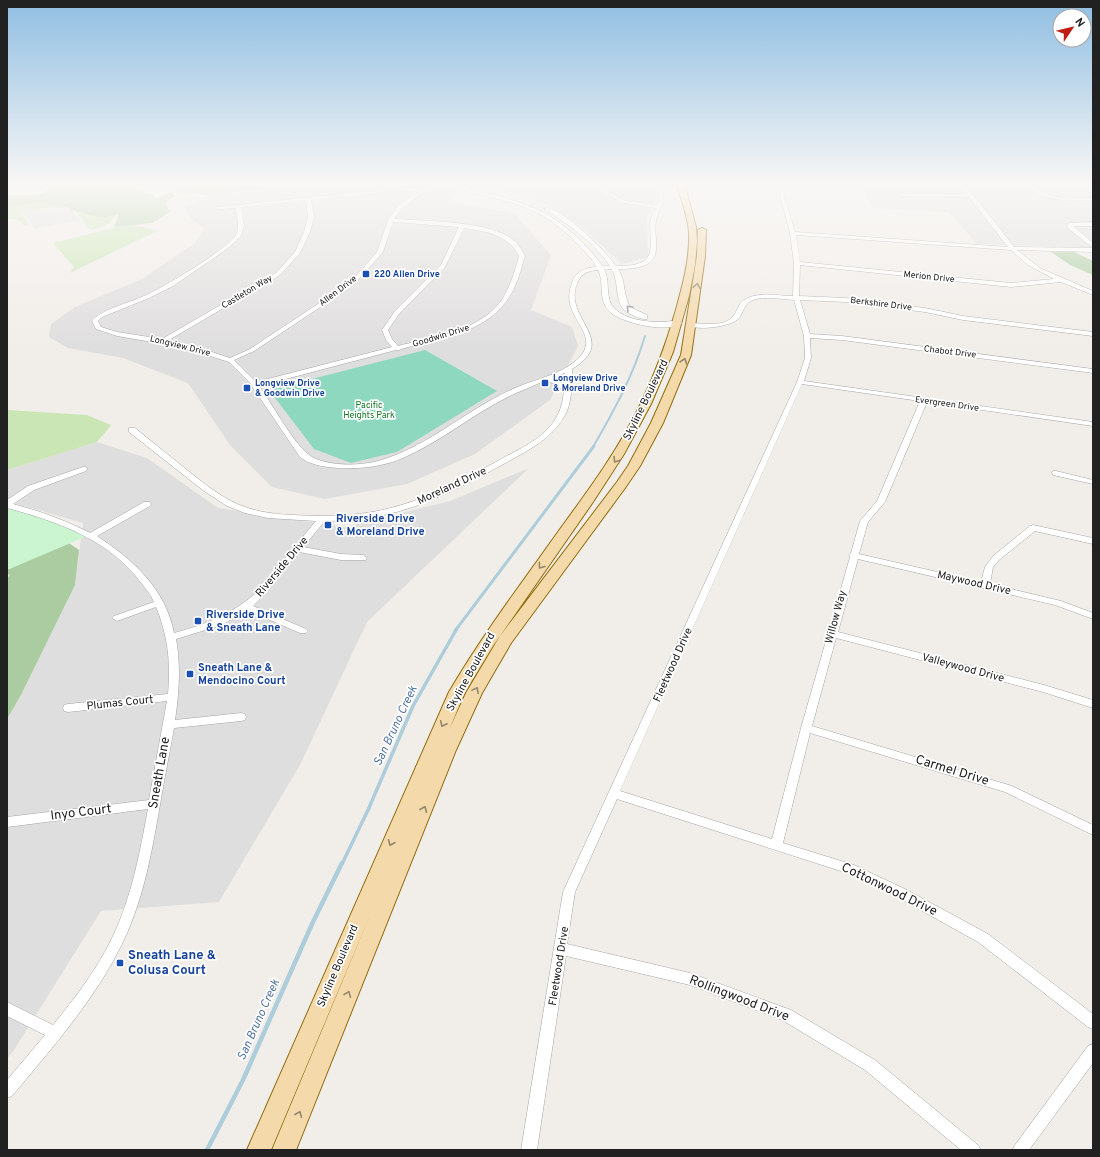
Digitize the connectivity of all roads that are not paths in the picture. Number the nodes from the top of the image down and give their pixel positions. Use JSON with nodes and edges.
{"nodes":[{"id":1,"x":234,"y":240,"type":"edge"},
{"id":2,"x":303,"y":240,"type":"edge"},
{"id":3,"x":384,"y":240,"type":"edge"},
{"id":4,"x":456,"y":240,"type":"edge"},
{"id":5,"x":509,"y":240,"type":"edge"},
{"id":6,"x":576,"y":240,"type":"edge"},
{"id":7,"x":586,"y":240,"type":"edge"},
{"id":8,"x":653,"y":240,"type":"edge"},
{"id":9,"x":693,"y":240,"type":"edge"},
{"id":10,"x":702,"y":240,"type":"edge"},
{"id":11,"x":794,"y":240,"type":"edge"},
{"id":12,"x":890,"y":240,"type":"edge"},
{"id":13,"x":1007,"y":240,"type":"edge"},
{"id":14,"x":1014,"y":249,"type":"junction"},
{"id":15,"x":1093,"y":250,"type":"edge"},
{"id":16,"x":797,"y":263,"type":"junction"},
{"id":17,"x":608,"y":269,"type":"junction"},
{"id":18,"x":1062,"y":280,"type":"junction"},
{"id":19,"x":1093,"y":293,"type":"edge"},
{"id":20,"x":796,"y":298,"type":"junction"},
{"id":21,"x":684,"y":324,"type":"junction"},
{"id":22,"x":1093,"y":334,"type":"edge"},
{"id":23,"x":806,"y":336,"type":"junction"},
{"id":24,"x":162,"y":341,"type":"junction"},
{"id":25,"x":398,"y":349,"type":"junction"},
{"id":26,"x":230,"y":360,"type":"junction"},
{"id":27,"x":570,"y":368,"type":"junction"},
{"id":28,"x":1093,"y":370,"type":"edge"},
{"id":29,"x":544,"y":379,"type":"junction"},
{"id":30,"x":800,"y":382,"type":"junction"},
{"id":31,"x":254,"y":385,"type":"junction"},
{"id":32,"x":566,"y":389,"type":"junction"},
{"id":33,"x":924,"y":400,"type":"junction"},
{"id":34,"x":1093,"y":424,"type":"edge"},
{"id":35,"x":132,"y":430,"type":"dead end"},
{"id":36,"x":83,"y":469,"type":"dead end"},
{"id":37,"x":1056,"y":473,"type":"dead end"},
{"id":38,"x":1093,"y":482,"type":"edge"},
{"id":39,"x":148,"y":504,"type":"dead end"},
{"id":40,"x":7,"y":505,"type":"edge"},
{"id":41,"x":323,"y":518,"type":"junction"},
{"id":42,"x":92,"y":535,"type":"junction"},
{"id":43,"x":1093,"y":541,"type":"edge"},
{"id":44,"x":298,"y":549,"type":"junction"},
{"id":45,"x":853,"y":555,"type":"junction"},
{"id":46,"x":363,"y":558,"type":"dead end"},
{"id":47,"x":985,"y":585,"type":"junction"},
{"id":48,"x":159,"y":603,"type":"junction"},
{"id":49,"x":248,"y":606,"type":"junction"},
{"id":50,"x":1093,"y":616,"type":"edge"},
{"id":51,"x":117,"y":618,"type":"dead end"},
{"id":52,"x":303,"y":631,"type":"dead end"},
{"id":53,"x":832,"y":634,"type":"junction"},
{"id":54,"x":171,"y":637,"type":"junction"},
{"id":55,"x":172,"y":697,"type":"junction"},
{"id":56,"x":1093,"y":704,"type":"edge"},
{"id":57,"x":68,"y":708,"type":"dead end"},
{"id":58,"x":241,"y":717,"type":"dead end"},
{"id":59,"x":168,"y":725,"type":"junction"},
{"id":60,"x":806,"y":728,"type":"junction"},
{"id":61,"x":614,"y":794,"type":"junction"},
{"id":62,"x":154,"y":804,"type":"junction"},
{"id":63,"x":7,"y":822,"type":"edge"},
{"id":64,"x":1093,"y":830,"type":"edge"},
{"id":65,"x":776,"y":845,"type":"junction"},
{"id":66,"x":562,"y":949,"type":"junction"},
{"id":67,"x":7,"y":1009,"type":"edge"},
{"id":68,"x":1093,"y":1022,"type":"edge"},
{"id":69,"x":55,"y":1033,"type":"junction"},
{"id":70,"x":1093,"y":1051,"type":"edge"},
{"id":71,"x":7,"y":1091,"type":"edge"},
{"id":72,"x":259,"y":1150,"type":"edge"},
{"id":73,"x":284,"y":1150,"type":"edge"},
{"id":74,"x":529,"y":1150,"type":"edge"},
{"id":75,"x":973,"y":1150,"type":"edge"},
{"id":76,"x":1020,"y":1150,"type":"edge"}],
"edges":[{"from":1,"to":24,"type":"street","name":"Longview Drive"},
{"from":2,"to":24,"type":"street","name":"Castleton Way"},
{"from":3,"to":26,"type":"street","name":"Allen Drive"},
{"from":4,"to":25,"type":"street"},
{"from":5,"to":25,"type":"street","name":"Goodwin Drive"},
{"from":6,"to":17,"type":"street"},
{"from":7,"to":17,"type":"street"},
{"from":8,"to":17,"type":"street"},
{"from":9,"to":21,"type":"main road","name":"Skyline Boulevard"},
{"from":21,"to":10,"type":"main road","name":"Skyline Boulevard","one_way":true},
{"from":11,"to":16,"type":"street","name":"Fleetwood Drive"},
{"from":12,"to":14,"type":"street"},
{"from":13,"to":14,"type":"street"},
{"from":14,"to":15,"type":"street"},
{"from":14,"to":18,"type":"street"},
{"from":16,"to":18,"type":"street","name":"Merion Drive"},
{"from":16,"to":20,"type":"street","name":"Fleetwood Drive"},
{"from":21,"to":17,"type":"street","one_way":true},
{"from":17,"to":21,"type":"street"},
{"from":17,"to":27,"type":"street","name":"Longview Drive"},
{"from":18,"to":19,"type":"street"},
{"from":20,"to":21,"type":"street","name":"Berkshire Drive"},
{"from":20,"to":22,"type":"street","name":"Berkshire Drive"},
{"from":20,"to":23,"type":"street","name":"Fleetwood Drive"},
{"from":21,"to":72,"type":"main road","name":"Skyline Boulevard","one_way":true},
{"from":73,"to":21,"type":"main road","name":"Skyline Boulevard","one_way":true},
{"from":23,"to":28,"type":"street","name":"Chabot Drive"},
{"from":23,"to":30,"type":"street","name":"Fleetwood Drive"},
{"from":24,"to":26,"type":"street","name":"Longview Drive"},
{"from":25,"to":31,"type":"street","name":"Goodwin Drive"},
{"from":26,"to":31,"type":"street","name":"Longview Drive"},
{"from":27,"to":29,"type":"street","name":"Longview Drive"},
{"from":27,"to":32,"type":"street","name":"Moreland Drive"},
{"from":29,"to":31,"type":"street","name":"Longview Drive"},
{"from":29,"to":32,"type":"street"},
{"from":30,"to":33,"type":"street","name":"Evergreen Drive"},
{"from":30,"to":61,"type":"street","name":"Fleetwood Drive"},
{"from":32,"to":41,"type":"street","name":"Moreland Drive"},
{"from":33,"to":34,"type":"street","name":"Evergreen Drive"},
{"from":33,"to":45,"type":"street","name":"Willow Way"},
{"from":35,"to":41,"type":"street","name":"Moreland Drive"},
{"from":36,"to":40,"type":"street"},
{"from":37,"to":38,"type":"street"},
{"from":39,"to":42,"type":"street"},
{"from":40,"to":42,"type":"street","name":"Sneath Lane"},
{"from":41,"to":44,"type":"street","name":"Riverside Drive"},
{"from":42,"to":48,"type":"street","name":"Sneath Lane"},
{"from":43,"to":47,"type":"street"},
{"from":44,"to":46,"type":"street"},
{"from":44,"to":49,"type":"street","name":"Riverside Drive"},
{"from":45,"to":47,"type":"street","name":"Maywood Drive"},
{"from":45,"to":53,"type":"street","name":"Willow Way"},
{"from":47,"to":50,"type":"street","name":"Maywood Drive"},
{"from":48,"to":51,"type":"street"},
{"from":48,"to":54,"type":"street","name":"Sneath Lane"},
{"from":49,"to":52,"type":"street"},
{"from":49,"to":54,"type":"street","name":"Riverside Drive"},
{"from":53,"to":56,"type":"street","name":"Valleywood Drive"},
{"from":53,"to":60,"type":"street","name":"Willow Way"},
{"from":54,"to":55,"type":"street","name":"Sneath Lane"},
{"from":55,"to":57,"type":"street","name":"Plumas Court"},
{"from":55,"to":59,"type":"street","name":"Sneath Lane"},
{"from":58,"to":59,"type":"street"},
{"from":59,"to":62,"type":"street","name":"Sneath Lane"},
{"from":60,"to":64,"type":"street","name":"Carmel Drive"},
{"from":60,"to":65,"type":"street","name":"Willow Way"},
{"from":61,"to":65,"type":"street","name":"Cottonwood Drive"},
{"from":61,"to":66,"type":"street","name":"Fleetwood Drive"},
{"from":62,"to":63,"type":"street","name":"Inyo Court"},
{"from":62,"to":69,"type":"street","name":"Sneath Lane"},
{"from":65,"to":68,"type":"street","name":"Cottonwood Drive"},
{"from":66,"to":74,"type":"street","name":"Fleetwood Drive"},
{"from":66,"to":75,"type":"street","name":"Rollingwood Drive"},
{"from":67,"to":69,"type":"street"},
{"from":69,"to":71,"type":"street","name":"Sneath Lane"},
{"from":70,"to":76,"type":"street"}]}
